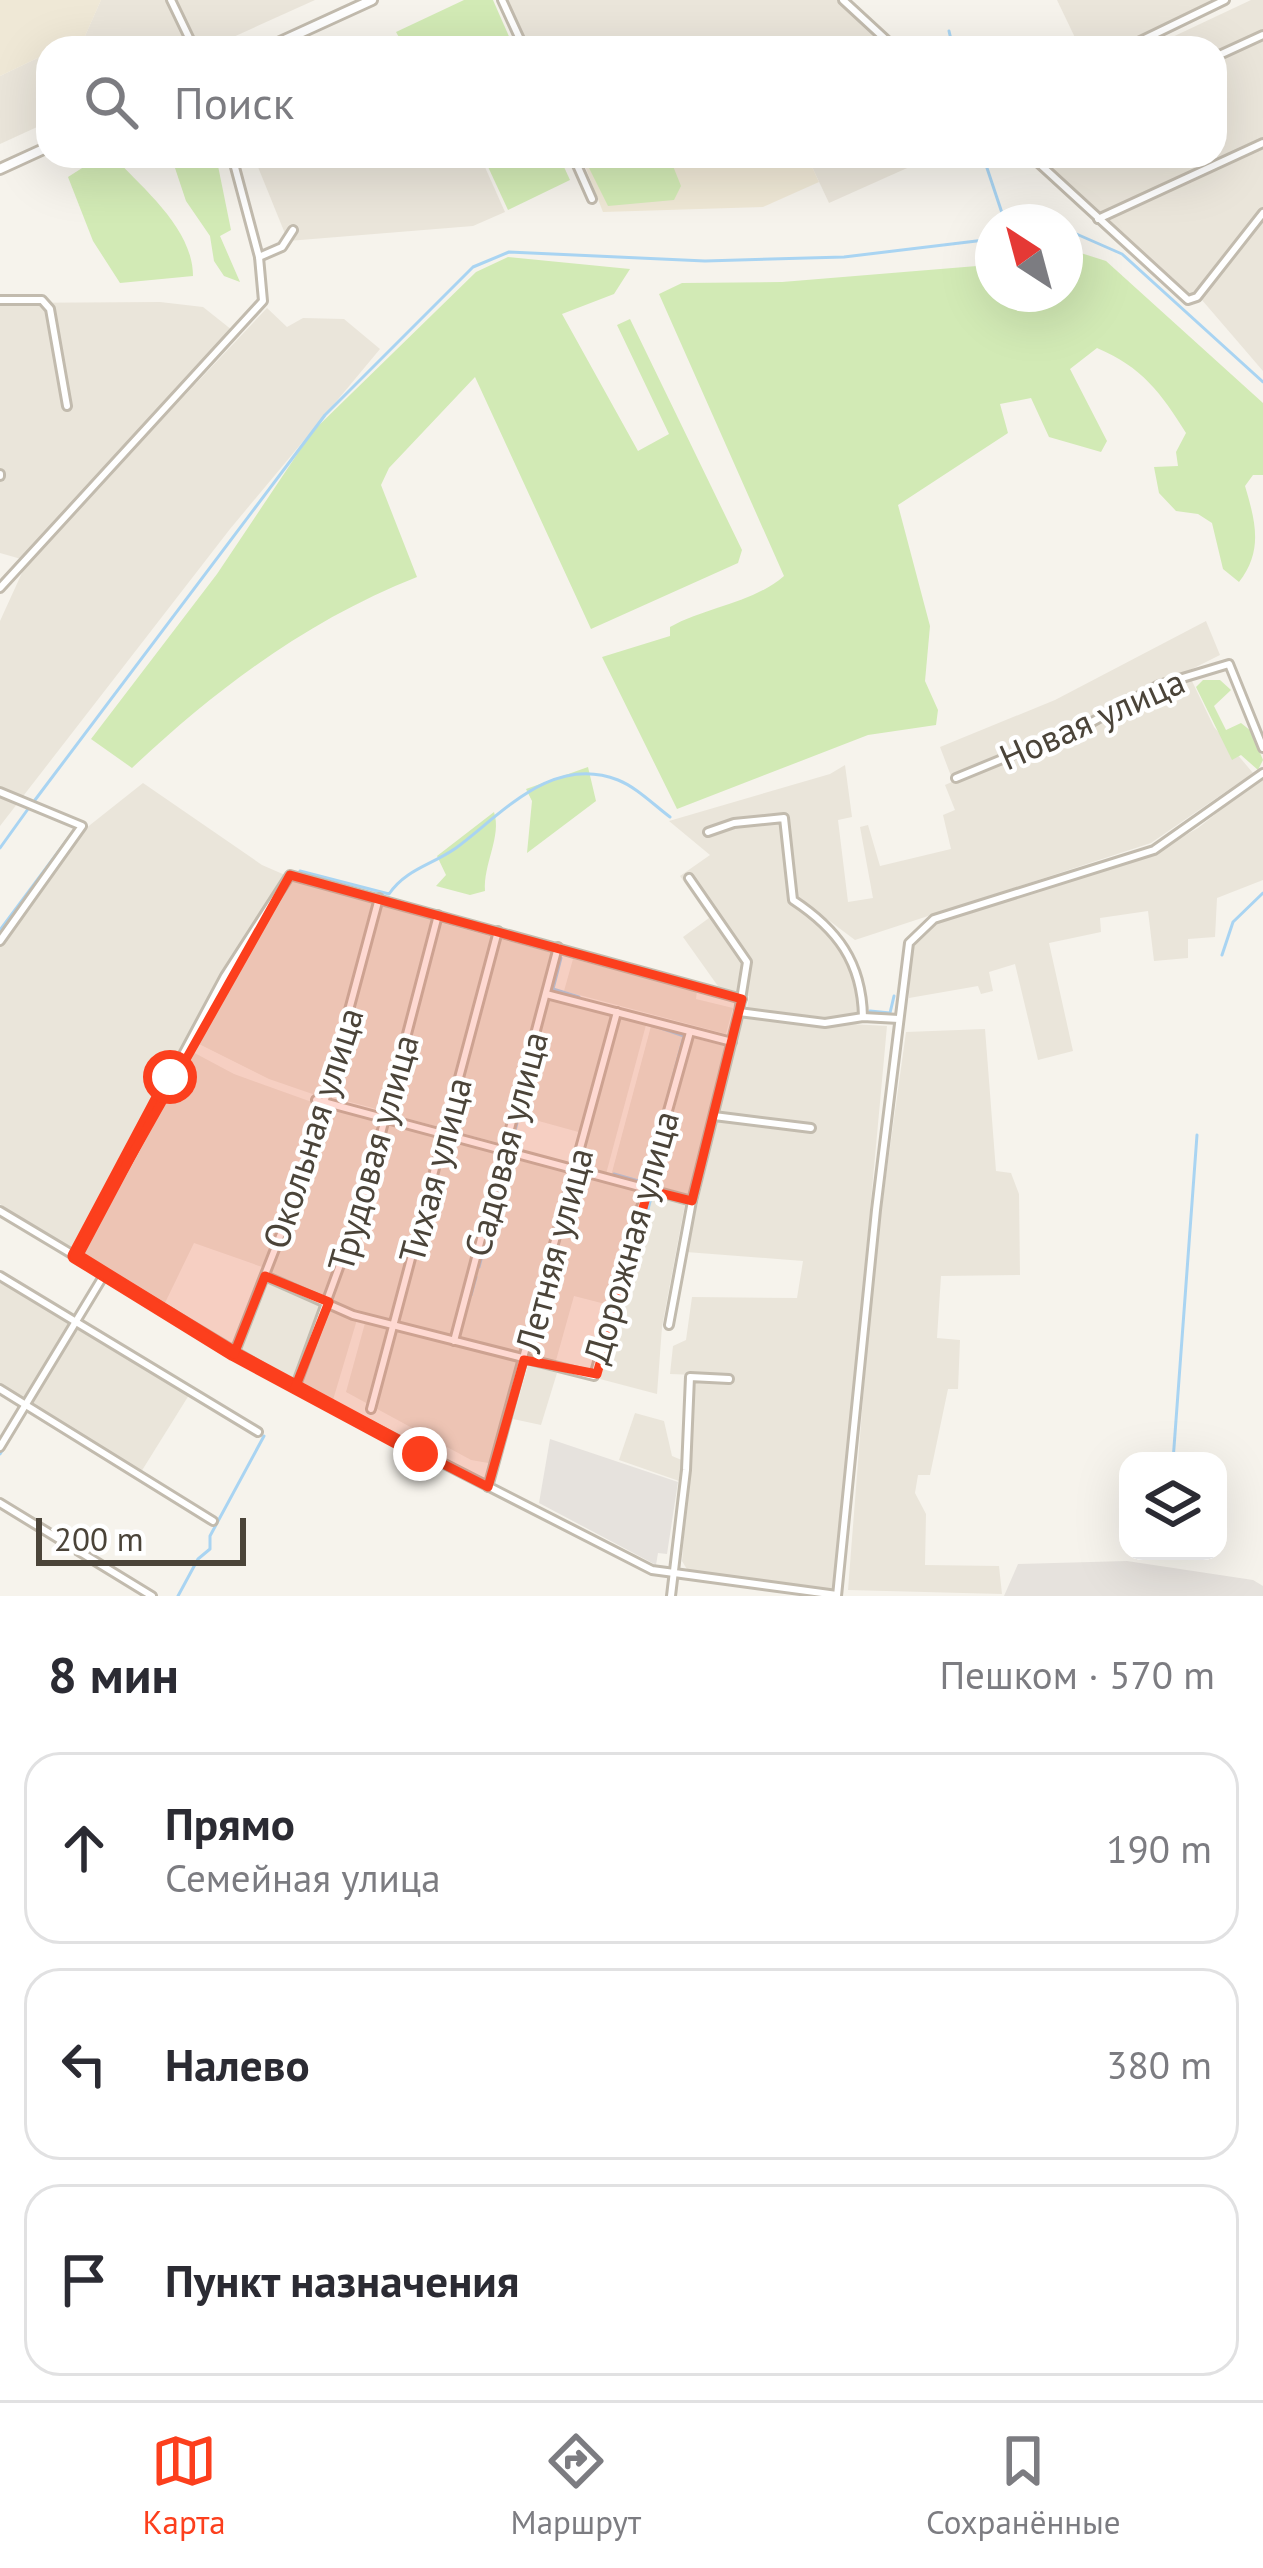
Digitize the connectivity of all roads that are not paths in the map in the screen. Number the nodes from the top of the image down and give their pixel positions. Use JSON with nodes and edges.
{"nodes":[{"id":1,"x":171,"y":0,"type":"edge"},
{"id":2,"x":372,"y":0,"type":"edge"},
{"id":3,"x":502,"y":0,"type":"edge"},
{"id":4,"x":843,"y":0,"type":"edge"},
{"id":5,"x":1226,"y":0,"type":"edge"},
{"id":6,"x":1263,"y":35,"type":"edge"},
{"id":7,"x":188,"y":36,"type":"edge"},
{"id":8,"x":293,"y":36,"type":"edge"},
{"id":9,"x":518,"y":36,"type":"edge"},
{"id":10,"x":882,"y":36,"type":"edge"},
{"id":11,"x":1151,"y":36,"type":"edge"},
{"id":12,"x":1227,"y":52,"type":"edge"},
{"id":13,"x":1263,"y":143,"type":"edge"},
{"id":14,"x":36,"y":152,"type":"edge"},
{"id":15,"x":1227,"y":160,"type":"edge"},
{"id":16,"x":235,"y":168,"type":"edge"},
{"id":17,"x":578,"y":168,"type":"edge"},
{"id":18,"x":1044,"y":168,"type":"edge"},
{"id":19,"x":1209,"y":168,"type":"edge"},
{"id":20,"x":0,"y":169,"type":"edge"},
{"id":21,"x":592,"y":199,"type":"dead end"},
{"id":22,"x":1263,"y":213,"type":"edge"},
{"id":23,"x":1098,"y":219,"type":"junction"},
{"id":24,"x":293,"y":230,"type":"dead end"},
{"id":25,"x":259,"y":256,"type":"junction"},
{"id":26,"x":0,"y":300,"type":"edge"},
{"id":27,"x":67,"y":406,"type":"dead end"},
{"id":28,"x":0,"y":589,"type":"edge"},
{"id":29,"x":1263,"y":748,"type":"edge"},
{"id":30,"x":1263,"y":773,"type":"edge"},
{"id":31,"x":956,"y":778,"type":"dead end"},
{"id":32,"x":0,"y":791,"type":"edge"},
{"id":33,"x":708,"y":832,"type":"dead end"},
{"id":34,"x":689,"y":878,"type":"dead end"},
{"id":35,"x":379,"y":898,"type":"junction"},
{"id":36,"x":438,"y":914,"type":"junction"},
{"id":37,"x":498,"y":931,"type":"junction"},
{"id":38,"x":0,"y":940,"type":"edge"},
{"id":39,"x":558,"y":947,"type":"junction"},
{"id":40,"x":546,"y":994,"type":"junction"},
{"id":41,"x":742,"y":999,"type":"junction"},
{"id":42,"x":617,"y":1012,"type":"junction"},
{"id":43,"x":739,"y":1012,"type":"junction"},
{"id":44,"x":863,"y":1017,"type":"junction"},
{"id":45,"x":899,"y":1019,"type":"junction"},
{"id":46,"x":690,"y":1031,"type":"junction"},
{"id":47,"x":732,"y":1042,"type":"junction"},
{"id":48,"x":316,"y":1100,"type":"dead end"},
{"id":49,"x":327,"y":1102,"type":"junction"},
{"id":50,"x":714,"y":1116,"type":"junction"},
{"id":51,"x":386,"y":1118,"type":"junction"},
{"id":52,"x":811,"y":1128,"type":"dead end"},
{"id":53,"x":446,"y":1133,"type":"junction"},
{"id":54,"x":505,"y":1149,"type":"junction"},
{"id":55,"x":575,"y":1170,"type":"junction"},
{"id":56,"x":648,"y":1190,"type":"junction"},
{"id":57,"x":692,"y":1201,"type":"junction"},
{"id":58,"x":0,"y":1211,"type":"edge"},
{"id":59,"x":75,"y":1256,"type":"junction"},
{"id":60,"x":105,"y":1274,"type":"junction"},
{"id":61,"x":0,"y":1276,"type":"edge"},
{"id":62,"x":265,"y":1276,"type":"junction"},
{"id":63,"x":329,"y":1302,"type":"junction"},
{"id":64,"x":76,"y":1323,"type":"junction"},
{"id":65,"x":394,"y":1325,"type":"junction"},
{"id":66,"x":669,"y":1325,"type":"dead end"},
{"id":67,"x":454,"y":1341,"type":"junction"},
{"id":68,"x":234,"y":1354,"type":"junction"},
{"id":69,"x":524,"y":1360,"type":"junction"},
{"id":70,"x":729,"y":1379,"type":"dead end"},
{"id":71,"x":295,"y":1388,"type":"junction"},
{"id":72,"x":0,"y":1389,"type":"edge"},
{"id":73,"x":26,"y":1405,"type":"junction"},
{"id":74,"x":371,"y":1409,"type":"dead end"},
{"id":75,"x":258,"y":1432,"type":"dead end"},
{"id":76,"x":0,"y":1447,"type":"edge"},
{"id":77,"x":488,"y":1487,"type":"junction"},
{"id":78,"x":0,"y":1502,"type":"edge"},
{"id":79,"x":213,"y":1521,"type":"dead end"},
{"id":80,"x":676,"y":1577,"type":"junction"},
{"id":81,"x":152,"y":1596,"type":"edge"},
{"id":82,"x":671,"y":1596,"type":"edge"},
{"id":83,"x":838,"y":1596,"type":"edge"}],
"edges":[{"from":1,"to":7,"type":"street"},
{"from":2,"to":8,"type":"street"},
{"from":3,"to":9,"type":"street"},
{"from":4,"to":10,"type":"street"},
{"from":5,"to":11,"type":"street"},
{"from":6,"to":12,"type":"street"},
{"from":13,"to":15,"type":"street"},
{"from":14,"to":20,"type":"street"},
{"from":16,"to":25,"type":"street"},
{"from":17,"to":21,"type":"street"},
{"from":18,"to":23,"type":"street"},
{"from":19,"to":23,"type":"street"},
{"from":22,"to":23,"type":"street"},
{"from":24,"to":25,"type":"street"},
{"from":25,"to":28,"type":"street"},
{"from":26,"to":27,"type":"street"},
{"from":29,"to":31,"type":"street","name":"Новая улица"},
{"from":30,"to":45,"type":"street"},
{"from":32,"to":38,"type":"street"},
{"from":33,"to":44,"type":"street"},
{"from":34,"to":41,"type":"street"},
{"from":35,"to":36,"type":"street"},
{"from":35,"to":49,"type":"street","name":"Окольная улица"},
{"from":35,"to":59,"type":"street"},
{"from":36,"to":37,"type":"street"},
{"from":36,"to":51,"type":"street","name":"Трудовая улица"},
{"from":37,"to":39,"type":"street"},
{"from":37,"to":53,"type":"street","name":"Тихая улица"},
{"from":39,"to":40,"type":"street","name":"Садовая улица"},
{"from":39,"to":41,"type":"street"},
{"from":40,"to":42,"type":"street"},
{"from":40,"to":54,"type":"street","name":"Садовая улица"},
{"from":41,"to":43,"type":"street"},
{"from":42,"to":46,"type":"street"},
{"from":42,"to":55,"type":"street","name":"Летняя улица"},
{"from":43,"to":44,"type":"street"},
{"from":43,"to":47,"type":"street"},
{"from":44,"to":45,"type":"street"},
{"from":45,"to":83,"type":"street"},
{"from":46,"to":47,"type":"street"},
{"from":46,"to":56,"type":"street","name":"Дорожная улица"},
{"from":47,"to":50,"type":"street"},
{"from":48,"to":49,"type":"street"},
{"from":49,"to":51,"type":"street"},
{"from":49,"to":62,"type":"street","name":"Окольная улица"},
{"from":50,"to":52,"type":"street"},
{"from":50,"to":57,"type":"street"},
{"from":51,"to":53,"type":"street"},
{"from":51,"to":63,"type":"street","name":"Трудовая улица"},
{"from":53,"to":54,"type":"street"},
{"from":53,"to":65,"type":"street","name":"Тихая улица"},
{"from":54,"to":55,"type":"street"},
{"from":54,"to":67,"type":"street","name":"Садовая улица"},
{"from":55,"to":56,"type":"street"},
{"from":55,"to":69,"type":"street","name":"Летняя улица"},
{"from":56,"to":57,"type":"street"},
{"from":56,"to":69,"type":"street","name":"Дорожная улица"},
{"from":57,"to":66,"type":"street"},
{"from":58,"to":59,"type":"street"},
{"from":59,"to":60,"type":"street"},
{"from":60,"to":64,"type":"street"},
{"from":60,"to":68,"type":"street"},
{"from":61,"to":64,"type":"street"},
{"from":62,"to":63,"type":"street"},
{"from":62,"to":68,"type":"street","name":"Окольная улица"},
{"from":63,"to":65,"type":"street"},
{"from":63,"to":71,"type":"street","name":"Трудовая улица"},
{"from":64,"to":73,"type":"street"},
{"from":64,"to":75,"type":"street"},
{"from":65,"to":67,"type":"street"},
{"from":65,"to":74,"type":"street","name":"Тихая улица"},
{"from":67,"to":69,"type":"street"},
{"from":68,"to":71,"type":"street"},
{"from":69,"to":77,"type":"street","name":"Летняя улица"},
{"from":70,"to":80,"type":"street"},
{"from":71,"to":77,"type":"street"},
{"from":72,"to":73,"type":"street"},
{"from":73,"to":76,"type":"street"},
{"from":73,"to":79,"type":"street"},
{"from":77,"to":80,"type":"street"},
{"from":78,"to":81,"type":"street"},
{"from":80,"to":82,"type":"street"},
{"from":80,"to":83,"type":"street"}]}
